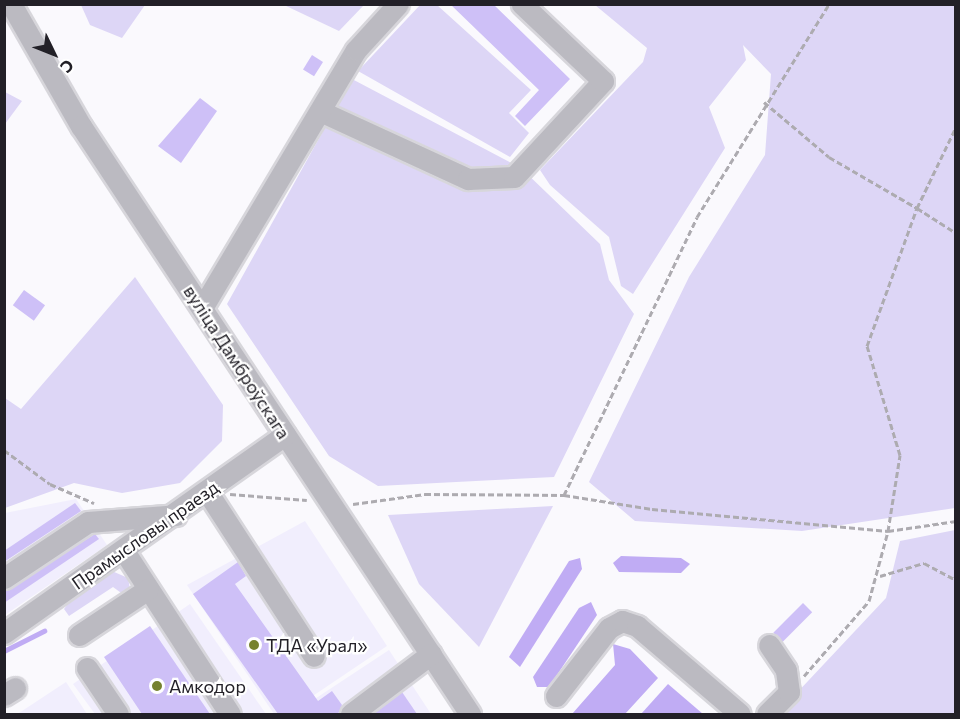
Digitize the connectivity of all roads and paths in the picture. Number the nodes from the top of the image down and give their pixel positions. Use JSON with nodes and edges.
{"nodes":[{"id":1,"x":398,"y":4,"type":"edge"},
{"id":2,"x":522,"y":4,"type":"edge"},
{"id":3,"x":829,"y":4,"type":"edge"},
{"id":4,"x":9,"y":6,"type":"edge"},
{"id":5,"x":764,"y":102,"type":"junction"},
{"id":6,"x":320,"y":111,"type":"junction"},
{"id":7,"x":956,"y":127,"type":"edge"},
{"id":8,"x":918,"y":208,"type":"junction"},
{"id":9,"x":956,"y":233,"type":"edge"},
{"id":10,"x":202,"y":308,"type":"junction"},
{"id":11,"x":285,"y":435,"type":"junction"},
{"id":12,"x":4,"y":450,"type":"edge"},
{"id":13,"x":208,"y":493,"type":"junction"},
{"id":14,"x":564,"y":495,"type":"junction"},
{"id":15,"x":330,"y":501,"type":"junction"},
{"id":16,"x":374,"y":505,"type":"dead end"},
{"id":17,"x":177,"y":514,"type":"junction"},
{"id":18,"x":114,"y":520,"type":"junction"},
{"id":19,"x":956,"y":521,"type":"edge"},
{"id":20,"x":888,"y":531,"type":"junction"},
{"id":21,"x":123,"y":551,"type":"junction"},
{"id":22,"x":880,"y":576,"type":"junction"},
{"id":23,"x":4,"y":578,"type":"edge"},
{"id":24,"x":956,"y":580,"type":"edge"},
{"id":25,"x":148,"y":589,"type":"junction"},
{"id":26,"x":4,"y":633,"type":"edge"},
{"id":27,"x":78,"y":635,"type":"dead end"},
{"id":28,"x":769,"y":645,"type":"dead end"},
{"id":29,"x":431,"y":654,"type":"junction"},
{"id":30,"x":314,"y":656,"type":"dead end"},
{"id":31,"x":87,"y":668,"type":"dead end"},
{"id":32,"x":789,"y":692,"type":"junction"},
{"id":33,"x":556,"y":696,"type":"dead end"},
{"id":34,"x":118,"y":714,"type":"edge"},
{"id":35,"x":230,"y":714,"type":"edge"},
{"id":36,"x":351,"y":714,"type":"edge"},
{"id":37,"x":470,"y":714,"type":"edge"},
{"id":38,"x":740,"y":714,"type":"edge"},
{"id":39,"x":767,"y":714,"type":"edge"}],
"edges":[{"from":1,"to":6,"type":"street"},
{"from":2,"to":6,"type":"street"},
{"from":3,"to":5,"type":"path"},
{"from":4,"to":10,"type":"street","name":"вуліца Дамброўскага"},
{"from":5,"to":8,"type":"path"},
{"from":5,"to":14,"type":"path"},
{"from":6,"to":10,"type":"street"},
{"from":7,"to":8,"type":"path"},
{"from":8,"to":9,"type":"path"},
{"from":8,"to":20,"type":"path"},
{"from":10,"to":11,"type":"street","name":"вуліца Дамброўскага"},
{"from":11,"to":13,"type":"street","name":"Прамысловы праезд"},
{"from":11,"to":15,"type":"street","name":"вуліца Дамброўскага"},
{"from":12,"to":18,"type":"path"},
{"from":13,"to":15,"type":"path"},
{"from":13,"to":17,"type":"street","name":"Прамысловы праезд"},
{"from":13,"to":30,"type":"street"},
{"from":14,"to":16,"type":"path"},
{"from":14,"to":20,"type":"path"},
{"from":15,"to":29,"type":"street","name":"вуліца Дамброўскага"},
{"from":17,"to":18,"type":"street"},
{"from":17,"to":21,"type":"street","name":"Прамысловы праезд"},
{"from":18,"to":23,"type":"street"},
{"from":19,"to":20,"type":"path"},
{"from":20,"to":22,"type":"path"},
{"from":21,"to":25,"type":"street"},
{"from":21,"to":26,"type":"street","name":"Прамысловы праезд"},
{"from":22,"to":24,"type":"path"},
{"from":22,"to":32,"type":"path"},
{"from":25,"to":27,"type":"street"},
{"from":25,"to":35,"type":"street"},
{"from":28,"to":32,"type":"street"},
{"from":29,"to":36,"type":"street"},
{"from":29,"to":37,"type":"street","name":"вуліца Дамброўскага"},
{"from":31,"to":34,"type":"street"},
{"from":32,"to":39,"type":"street"},
{"from":33,"to":38,"type":"street"}]}
